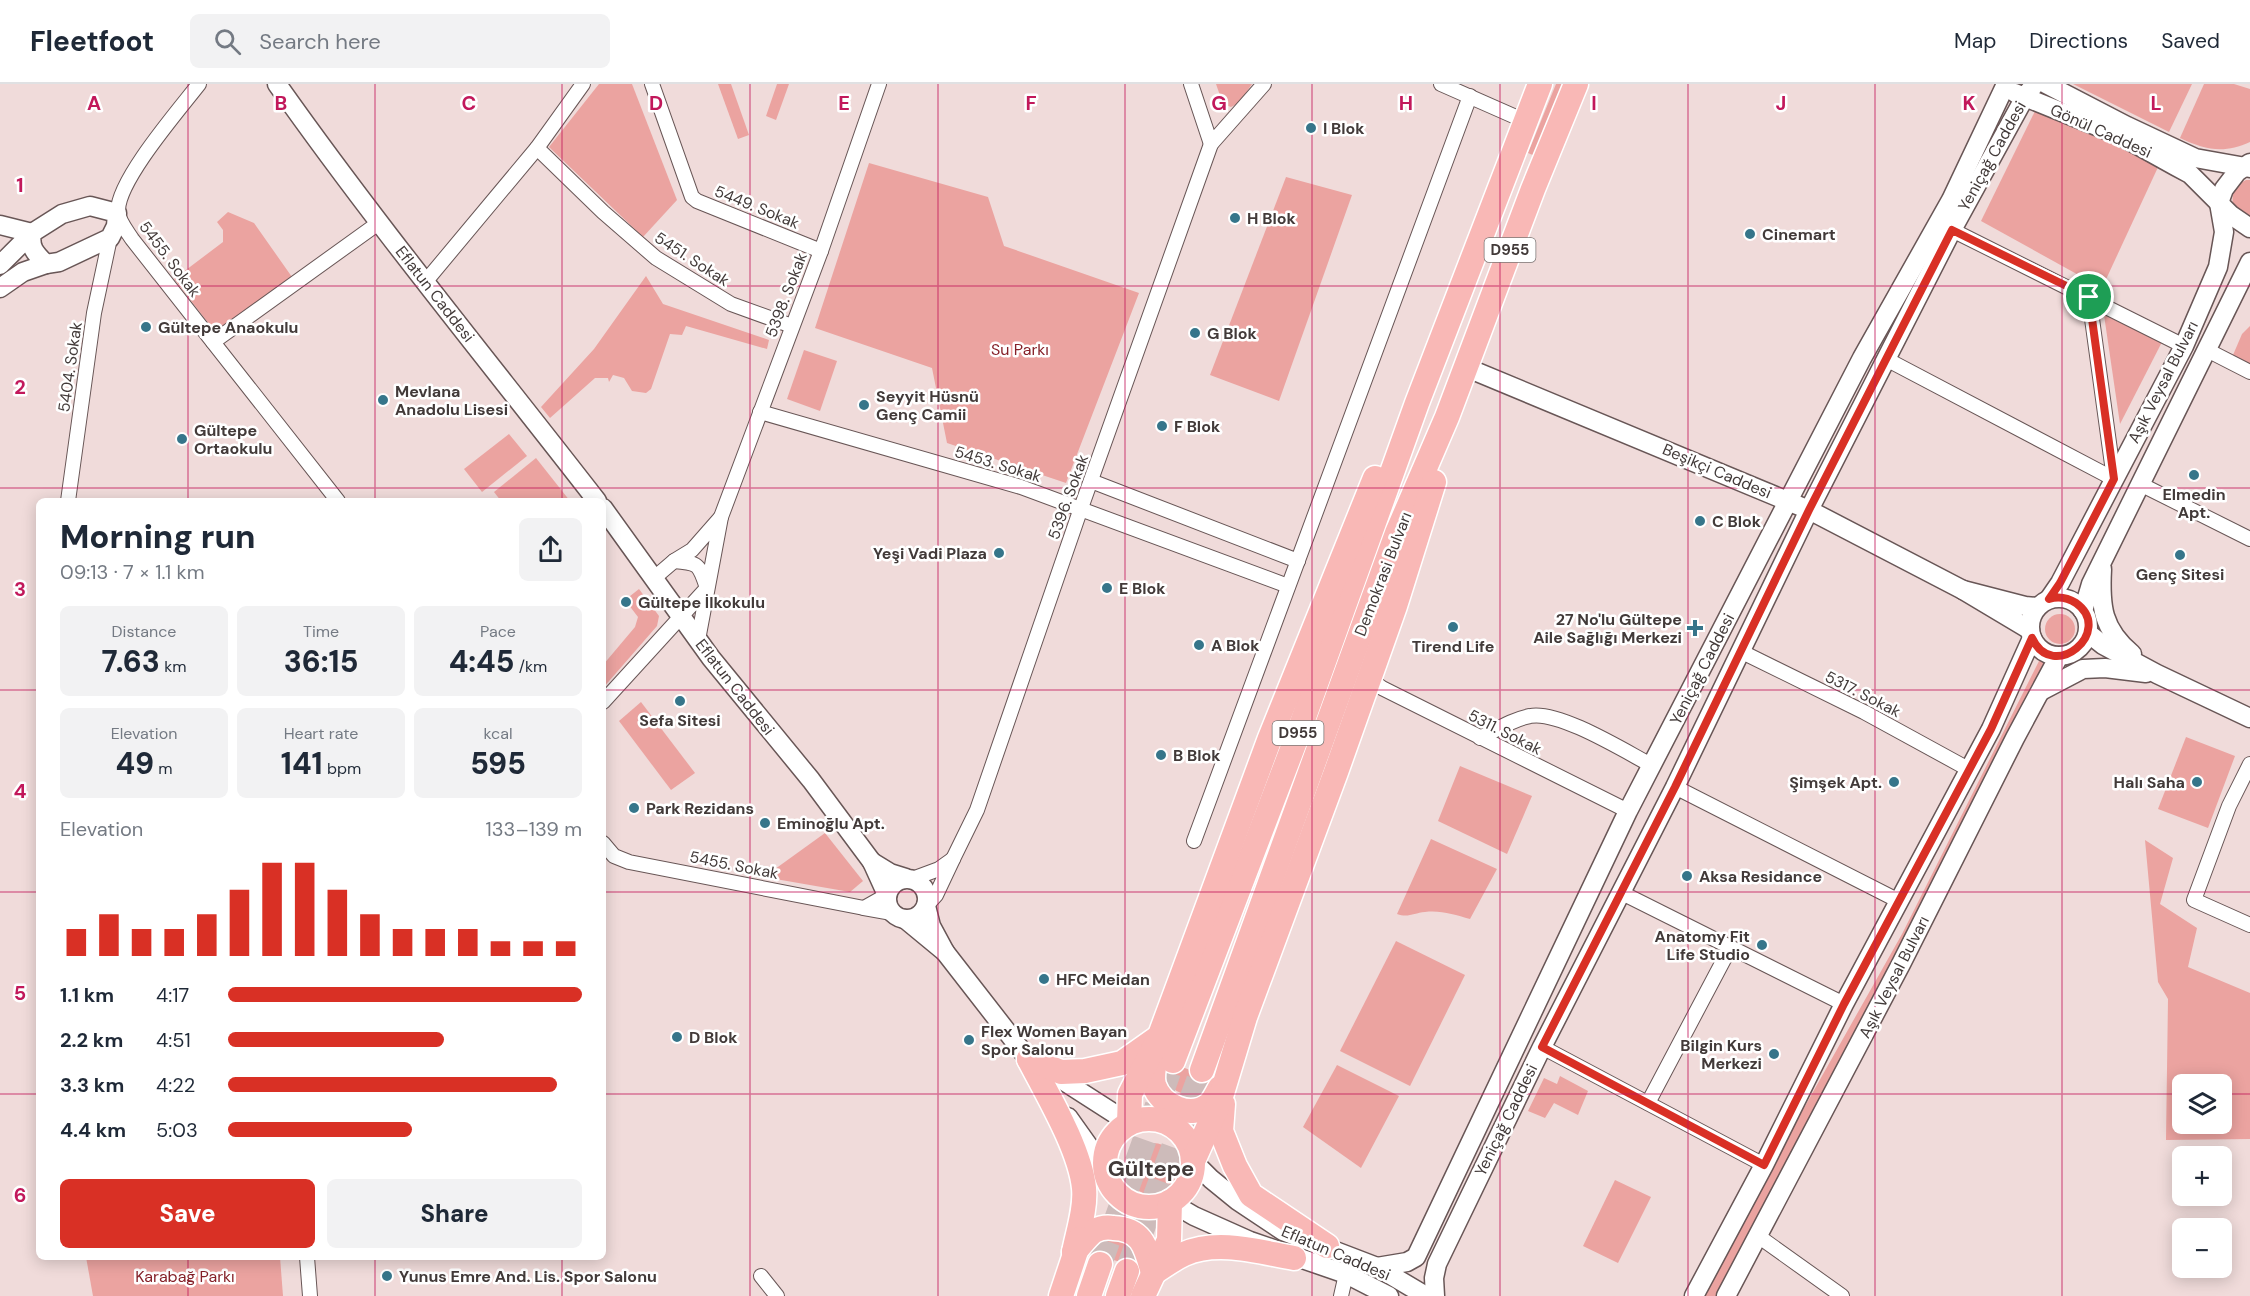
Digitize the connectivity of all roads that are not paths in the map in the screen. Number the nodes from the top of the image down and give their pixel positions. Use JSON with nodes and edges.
{"nodes":[{"id":1,"x":199,"y":84,"type":"edge"},
{"id":2,"x":278,"y":84,"type":"edge"},
{"id":3,"x":583,"y":84,"type":"edge"},
{"id":4,"x":652,"y":84,"type":"edge"},
{"id":5,"x":879,"y":84,"type":"edge"},
{"id":6,"x":1191,"y":84,"type":"edge"},
{"id":7,"x":1264,"y":84,"type":"edge"},
{"id":8,"x":1441,"y":84,"type":"edge"},
{"id":9,"x":1540,"y":84,"type":"edge"},
{"id":10,"x":1576,"y":84,"type":"edge"},
{"id":11,"x":2005,"y":84,"type":"edge"},
{"id":12,"x":2046,"y":84,"type":"edge"},
{"id":13,"x":2030,"y":90,"type":"edge"},
{"id":14,"x":1470,"y":96,"type":"junction"},
{"id":15,"x":1525,"y":121,"type":"junction"},
{"id":16,"x":1211,"y":144,"type":"junction"},
{"id":17,"x":537,"y":148,"type":"junction"},
{"id":18,"x":2248,"y":166,"type":"edge"},
{"id":19,"x":2219,"y":203,"type":"junction"},
{"id":20,"x":117,"y":213,"type":"junction"},
{"id":21,"x":380,"y":222,"type":"junction"},
{"id":22,"x":0,"y":225,"type":"edge"},
{"id":23,"x":2250,"y":228,"type":"edge"},
{"id":24,"x":1952,"y":230,"type":"junction"},
{"id":25,"x":32,"y":233,"type":"junction"},
{"id":26,"x":110,"y":238,"type":"junction"},
{"id":27,"x":821,"y":251,"type":"junction"},
{"id":28,"x":2250,"y":262,"type":"edge"},
{"id":29,"x":46,"y":264,"type":"junction"},
{"id":30,"x":0,"y":265,"type":"edge"},
{"id":31,"x":426,"y":281,"type":"junction"},
{"id":32,"x":0,"y":288,"type":"edge"},
{"id":33,"x":2089,"y":297,"type":"junction"},
{"id":34,"x":792,"y":326,"type":"junction"},
{"id":35,"x":213,"y":342,"type":"junction"},
{"id":36,"x":2184,"y":346,"type":"junction"},
{"id":37,"x":2207,"y":350,"type":"junction"},
{"id":38,"x":1886,"y":360,"type":"junction"},
{"id":39,"x":1465,"y":367,"type":"junction"},
{"id":40,"x":2250,"y":372,"type":"edge"},
{"id":41,"x":1417,"y":403,"type":"junction"},
{"id":42,"x":760,"y":412,"type":"junction"},
{"id":43,"x":1447,"y":417,"type":"junction"},
{"id":44,"x":2114,"y":479,"type":"junction"},
{"id":45,"x":1091,"y":481,"type":"junction"},
{"id":46,"x":2140,"y":484,"type":"junction"},
{"id":47,"x":68,"y":498,"type":"edge"},
{"id":48,"x":337,"y":498,"type":"edge"},
{"id":49,"x":595,"y":498,"type":"edge"},
{"id":50,"x":1788,"y":501,"type":"junction"},
{"id":51,"x":1081,"y":508,"type":"junction"},
{"id":52,"x":1809,"y":510,"type":"junction"},
{"id":53,"x":606,"y":512,"type":"edge"},
{"id":54,"x":721,"y":517,"type":"junction"},
{"id":55,"x":2250,"y":539,"type":"edge"},
{"id":56,"x":2103,"y":559,"type":"junction"},
{"id":57,"x":674,"y":561,"type":"junction"},
{"id":58,"x":1298,"y":561,"type":"junction"},
{"id":59,"x":653,"y":579,"type":"junction"},
{"id":60,"x":1288,"y":586,"type":"junction"},
{"id":61,"x":707,"y":588,"type":"junction"},
{"id":62,"x":1963,"y":590,"type":"junction"},
{"id":63,"x":2043,"y":603,"type":"junction"},
{"id":64,"x":2083,"y":611,"type":"junction"},
{"id":65,"x":680,"y":616,"type":"junction"},
{"id":66,"x":2088,"y":633,"type":"junction"},
{"id":67,"x":2031,"y":634,"type":"junction"},
{"id":68,"x":698,"y":640,"type":"junction"},
{"id":69,"x":1740,"y":651,"type":"junction"},
{"id":70,"x":2067,"y":653,"type":"junction"},
{"id":71,"x":2157,"y":674,"type":"junction"},
{"id":72,"x":1369,"y":678,"type":"junction"},
{"id":73,"x":2041,"y":691,"type":"junction"},
{"id":74,"x":606,"y":699,"type":"edge"},
{"id":75,"x":2250,"y":718,"type":"edge"},
{"id":76,"x":1480,"y":738,"type":"junction"},
{"id":77,"x":2250,"y":764,"type":"edge"},
{"id":78,"x":1653,"y":766,"type":"junction"},
{"id":79,"x":1970,"y":770,"type":"junction"},
{"id":80,"x":1675,"y":787,"type":"junction"},
{"id":81,"x":1628,"y":811,"type":"junction"},
{"id":82,"x":1194,"y":841,"type":"dead end"},
{"id":83,"x":606,"y":847,"type":"edge"},
{"id":84,"x":954,"y":859,"type":"junction"},
{"id":85,"x":872,"y":862,"type":"junction"},
{"id":86,"x":909,"y":879,"type":"junction"},
{"id":87,"x":1620,"y":892,"type":"junction"},
{"id":88,"x":887,"y":895,"type":"junction"},
{"id":89,"x":1899,"y":901,"type":"junction"},
{"id":90,"x":926,"y":906,"type":"junction"},
{"id":91,"x":864,"y":908,"type":"junction"},
{"id":92,"x":898,"y":916,"type":"junction"},
{"id":93,"x":2250,"y":925,"type":"edge"},
{"id":94,"x":1730,"y":948,"type":"junction"},
{"id":95,"x":945,"y":952,"type":"junction"},
{"id":96,"x":1844,"y":1004,"type":"junction"},
{"id":97,"x":1159,"y":1038,"type":"junction"},
{"id":98,"x":1542,"y":1047,"type":"junction"},
{"id":99,"x":1029,"y":1059,"type":"junction"},
{"id":100,"x":1173,"y":1061,"type":"tunnel mouth"},
{"id":101,"x":1202,"y":1070,"type":"tunnel mouth"},
{"id":102,"x":1228,"y":1075,"type":"junction"},
{"id":103,"x":1648,"y":1103,"type":"junction"},
{"id":104,"x":1129,"y":1123,"type":"junction"},
{"id":105,"x":1193,"y":1161,"type":"junction"},
{"id":106,"x":1764,"y":1165,"type":"junction"},
{"id":107,"x":1105,"y":1169,"type":"junction"},
{"id":108,"x":1170,"y":1202,"type":"junction"},
{"id":109,"x":1758,"y":1236,"type":"junction"},
{"id":110,"x":1327,"y":1246,"type":"junction"},
{"id":111,"x":1074,"y":1252,"type":"junction"},
{"id":112,"x":1294,"y":1258,"type":"junction"},
{"id":113,"x":306,"y":1260,"type":"edge"},
{"id":114,"x":1100,"y":1264,"type":"tunnel mouth"},
{"id":115,"x":1377,"y":1267,"type":"junction"},
{"id":116,"x":1127,"y":1271,"type":"tunnel mouth"},
{"id":117,"x":1153,"y":1273,"type":"junction"},
{"id":118,"x":1346,"y":1274,"type":"junction"},
{"id":119,"x":761,"y":1276,"type":"dead end"},
{"id":120,"x":310,"y":1296,"type":"edge"},
{"id":121,"x":777,"y":1296,"type":"edge"},
{"id":122,"x":1061,"y":1296,"type":"edge"},
{"id":123,"x":1089,"y":1296,"type":"edge"},
{"id":124,"x":1118,"y":1296,"type":"edge"},
{"id":125,"x":1143,"y":1296,"type":"edge"},
{"id":126,"x":1341,"y":1296,"type":"edge"},
{"id":127,"x":1389,"y":1296,"type":"edge"},
{"id":128,"x":1426,"y":1296,"type":"edge"},
{"id":129,"x":1435,"y":1296,"type":"edge"},
{"id":130,"x":1695,"y":1296,"type":"edge"},
{"id":131,"x":1726,"y":1296,"type":"edge"},
{"id":132,"x":1842,"y":1296,"type":"edge"}],
"edges":[{"from":1,"to":20,"type":"street","name":"5455. Sokak"},
{"from":2,"to":21,"type":"street","name":"Eflatun Caddesi"},
{"from":3,"to":17,"type":"street"},
{"from":4,"to":27,"type":"street","name":"5449. Sokak"},
{"from":5,"to":27,"type":"street","name":"5398. Sokak"},
{"from":6,"to":16,"type":"street"},
{"from":7,"to":16,"type":"street"},
{"from":8,"to":14,"type":"street"},
{"from":9,"to":15,"type":"highway","name":"Demokrasi Bulvarı","number":"D955"},
{"from":10,"to":39,"type":"highway","name":"Demokrasi Bulvarı","number":"D955"},
{"from":11,"to":13,"type":"street","name":"Gönül Caddesi"},
{"from":11,"to":50,"type":"street","name":"Yeniçağ Caddesi"},
{"from":12,"to":18,"type":"street","name":"Gönül Caddesi"},
{"from":13,"to":19,"type":"street","name":"Gönül Caddesi"},
{"from":13,"to":24,"type":"street","name":"Yeniçağ Caddesi"},
{"from":14,"to":15,"type":"street"},
{"from":14,"to":58,"type":"street"},
{"from":15,"to":41,"type":"highway","name":"Demokrasi Bulvarı","number":"D955"},
{"from":16,"to":45,"type":"street","name":"5396. Sokak"},
{"from":17,"to":31,"type":"street"},
{"from":17,"to":34,"type":"street","name":"5451. Sokak"},
{"from":18,"to":19,"type":"street"},
{"from":19,"to":23,"type":"street","name":"Gönül Caddesi"},
{"from":19,"to":36,"type":"street","name":"Aşık Veysal Bulvarı"},
{"from":20,"to":25,"type":"street"},
{"from":20,"to":26,"type":"street"},
{"from":20,"to":35,"type":"street","name":"5455. Sokak"},
{"from":21,"to":31,"type":"street","name":"Eflatun Caddesi"},
{"from":21,"to":35,"type":"street"},
{"from":22,"to":25,"type":"street"},
{"from":24,"to":33,"type":"street"},
{"from":24,"to":38,"type":"street","name":"Yeniçağ Caddesi"},
{"from":25,"to":29,"type":"street"},
{"from":25,"to":30,"type":"street"},
{"from":26,"to":29,"type":"street"},
{"from":26,"to":47,"type":"street","name":"5404. Sokak"},
{"from":27,"to":34,"type":"street","name":"5398. Sokak"},
{"from":28,"to":37,"type":"street","name":"Aşık Veysal Bulvarı"},
{"from":29,"to":32,"type":"street"},
{"from":31,"to":49,"type":"street","name":"Eflatun Caddesi"},
{"from":33,"to":36,"type":"street"},
{"from":33,"to":44,"type":"street"},
{"from":34,"to":42,"type":"street","name":"5398. Sokak"},
{"from":35,"to":48,"type":"street","name":"5455. Sokak"},
{"from":36,"to":44,"type":"street","name":"Aşık Veysal Bulvarı"},
{"from":37,"to":40,"type":"street"},
{"from":37,"to":46,"type":"street","name":"Aşık Veysal Bulvarı"},
{"from":38,"to":44,"type":"street"},
{"from":38,"to":52,"type":"street","name":"Yeniçağ Caddesi"},
{"from":39,"to":43,"type":"highway","name":"Demokrasi Bulvarı","number":"D955"},
{"from":39,"to":50,"type":"street","name":"Beşikçi Caddesi"},
{"from":41,"to":97,"type":"highway"},
{"from":41,"to":100,"type":"highway","name":"Demokrasi Bulvarı","number":"D955"},
{"from":42,"to":51,"type":"street","name":"5453. Sokak"},
{"from":42,"to":54,"type":"street","name":"5398. Sokak"},
{"from":43,"to":72,"type":"highway"},
{"from":43,"to":101,"type":"highway","name":"Demokrasi Bulvarı","number":"D955"},
{"from":44,"to":63,"type":"street","name":"Aşık Veysal Bulvarı"},
{"from":45,"to":51,"type":"street","name":"5396. Sokak"},
{"from":45,"to":58,"type":"street"},
{"from":46,"to":55,"type":"street"},
{"from":46,"to":56,"type":"street","name":"Aşık Veysal Bulvarı"},
{"from":50,"to":52,"type":"street","name":"Beşikçi Caddesi"},
{"from":50,"to":78,"type":"street","name":"Yeniçağ Caddesi"},
{"from":51,"to":60,"type":"street","name":"5453. Sokak"},
{"from":51,"to":84,"type":"street","name":"5396. Sokak"},
{"from":52,"to":62,"type":"street","name":"Beşikçi Caddesi"},
{"from":52,"to":69,"type":"street","name":"Yeniçağ Caddesi"},
{"from":53,"to":59,"type":"street","name":"Eflatun Caddesi"},
{"from":54,"to":57,"type":"street","name":"5398. Sokak"},
{"from":54,"to":61,"type":"street","name":"5398. Sokak"},
{"from":56,"to":64,"type":"street","name":"Aşık Veysal Bulvarı"},
{"from":56,"to":71,"type":"street"},
{"from":57,"to":59,"type":"street","name":"5398. Sokak"},
{"from":57,"to":61,"type":"street"},
{"from":58,"to":60,"type":"street"},
{"from":59,"to":65,"type":"street","name":"Eflatun Caddesi"},
{"from":60,"to":82,"type":"street"},
{"from":61,"to":65,"type":"street"},
{"from":61,"to":68,"type":"street","name":"5398. Sokak"},
{"from":62,"to":63,"type":"street","name":"Beşikçi Caddesi"},
{"from":62,"to":67,"type":"street","name":"Beşikçi Caddesi"},
{"from":63,"to":64,"type":"street"},
{"from":63,"to":67,"type":"street","name":"Aşık Veysal Bulvarı"},
{"from":64,"to":66,"type":"street","name":"Aşık Veysal Bulvarı"},
{"from":65,"to":68,"type":"street","name":"Eflatun Caddesi"},
{"from":65,"to":74,"type":"street"},
{"from":66,"to":70,"type":"street","name":"Aşık Veysal Bulvarı"},
{"from":66,"to":71,"type":"street"},
{"from":67,"to":70,"type":"street"},
{"from":67,"to":79,"type":"street","name":"Aşık Veysal Bulvarı"},
{"from":68,"to":85,"type":"street","name":"Eflatun Caddesi"},
{"from":69,"to":79,"type":"street","name":"5317. Sokak"},
{"from":69,"to":80,"type":"street","name":"Yeniçağ Caddesi"},
{"from":70,"to":71,"type":"street"},
{"from":70,"to":73,"type":"street","name":"Aşık Veysal Bulvarı"},
{"from":71,"to":73,"type":"street"},
{"from":71,"to":75,"type":"street"},
{"from":72,"to":76,"type":"street","name":"5311. Sokak"},
{"from":72,"to":102,"type":"highway"},
{"from":73,"to":109,"type":"street","name":"Aşık Veysal Bulvarı"},
{"from":76,"to":78,"type":"street"},
{"from":76,"to":81,"type":"street","name":"5311. Sokak"},
{"from":77,"to":93,"type":"street"},
{"from":78,"to":81,"type":"street","name":"Yeniçağ Caddesi"},
{"from":79,"to":89,"type":"street","name":"Aşık Veysal Bulvarı"},
{"from":80,"to":87,"type":"street","name":"Yeniçağ Caddesi"},
{"from":80,"to":89,"type":"street"},
{"from":81,"to":115,"type":"street","name":"Yeniçağ Caddesi"},
{"from":83,"to":91,"type":"street","name":"5455. Sokak"},
{"from":84,"to":86,"type":"street"},
{"from":84,"to":90,"type":"street","name":"5396. Sokak"},
{"from":85,"to":86,"type":"street"},
{"from":85,"to":88,"type":"street"},
{"from":86,"to":88,"type":"street"},
{"from":86,"to":90,"type":"street"},
{"from":87,"to":94,"type":"street"},
{"from":87,"to":98,"type":"street","name":"Yeniçağ Caddesi"},
{"from":88,"to":91,"type":"street"},
{"from":88,"to":92,"type":"street"},
{"from":89,"to":96,"type":"street","name":"Aşık Veysal Bulvarı"},
{"from":90,"to":92,"type":"street"},
{"from":90,"to":95,"type":"street"},
{"from":91,"to":92,"type":"street","name":"5455. Sokak"},
{"from":92,"to":95,"type":"street"},
{"from":94,"to":96,"type":"street"},
{"from":94,"to":103,"type":"street"},
{"from":95,"to":99,"type":"street"},
{"from":96,"to":106,"type":"street","name":"Aşık Veysal Bulvarı"},
{"from":97,"to":99,"type":"highway"},
{"from":97,"to":102,"type":"highway"},
{"from":97,"to":104,"type":"highway"},
{"from":98,"to":103,"type":"street"},
{"from":98,"to":129,"type":"street","name":"Yeniçağ Caddesi"},
{"from":99,"to":104,"type":"street"},
{"from":99,"to":107,"type":"street"},
{"from":99,"to":111,"type":"highway"},
{"from":102,"to":105,"type":"highway"},
{"from":102,"to":110,"type":"highway"},
{"from":103,"to":106,"type":"street"},
{"from":104,"to":105,"type":"highway"},
{"from":104,"to":107,"type":"highway"},
{"from":105,"to":108,"type":"highway"},
{"from":105,"to":110,"type":"street","name":"Eflatun Caddesi"},
{"from":106,"to":130,"type":"street","name":"Aşık Veysal Bulvarı"},
{"from":107,"to":108,"type":"highway"},
{"from":107,"to":111,"type":"highway"},
{"from":108,"to":112,"type":"street","name":"Eflatun Caddesi"},
{"from":108,"to":117,"type":"highway"},
{"from":109,"to":131,"type":"street","name":"Aşık Veysal Bulvarı"},
{"from":109,"to":132,"type":"street"},
{"from":110,"to":115,"type":"street","name":"Eflatun Caddesi"},
{"from":111,"to":117,"type":"highway"},
{"from":111,"to":122,"type":"highway"},
{"from":112,"to":117,"type":"highway"},
{"from":112,"to":118,"type":"street","name":"Eflatun Caddesi"},
{"from":113,"to":120,"type":"street"},
{"from":114,"to":123,"type":"highway"},
{"from":115,"to":128,"type":"street","name":"Eflatun Caddesi"},
{"from":116,"to":124,"type":"highway"},
{"from":117,"to":125,"type":"highway"},
{"from":118,"to":126,"type":"street"},
{"from":118,"to":127,"type":"street","name":"Eflatun Caddesi"},
{"from":119,"to":121,"type":"street"}]}
